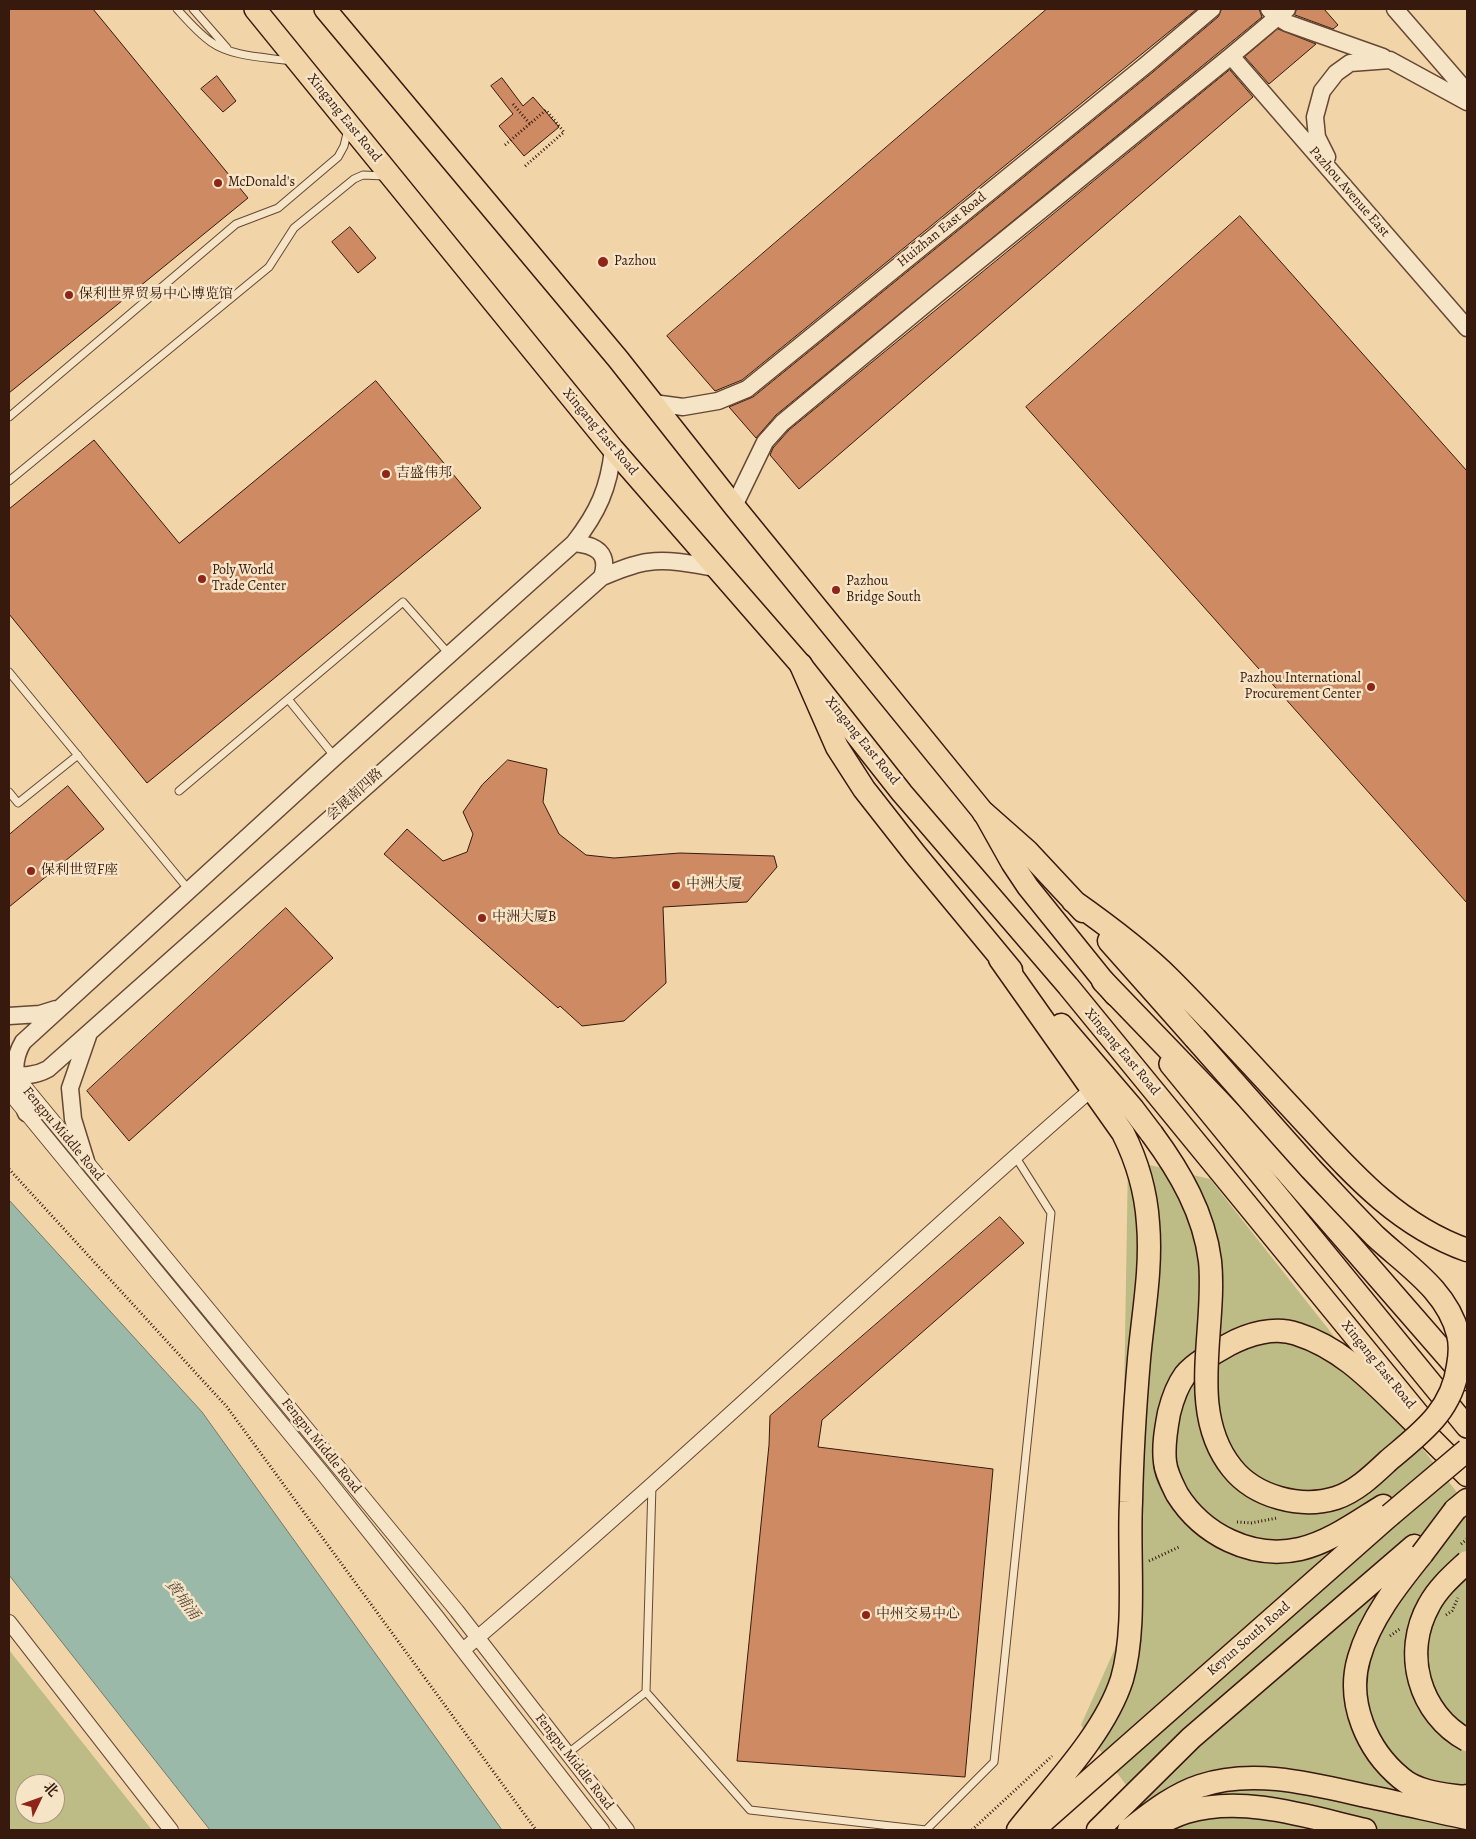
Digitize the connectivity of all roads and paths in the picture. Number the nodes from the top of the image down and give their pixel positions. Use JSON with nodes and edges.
{"nodes":[{"id":1,"x":177,"y":9,"type":"edge"},
{"id":2,"x":194,"y":9,"type":"edge"},
{"id":3,"x":255,"y":9,"type":"edge"},
{"id":4,"x":325,"y":9,"type":"edge"},
{"id":5,"x":1395,"y":9,"type":"edge"},
{"id":6,"x":1204,"y":11,"type":"edge"},
{"id":7,"x":1277,"y":12,"type":"edge"},
{"id":8,"x":228,"y":50,"type":"junction"},
{"id":9,"x":1231,"y":56,"type":"junction"},
{"id":10,"x":1390,"y":60,"type":"junction"},
{"id":11,"x":298,"y":62,"type":"junction"},
{"id":12,"x":1467,"y":92,"type":"edge"},
{"id":13,"x":1467,"y":102,"type":"edge"},
{"id":14,"x":513,"y":104,"type":"dead end"},
{"id":15,"x":348,"y":124,"type":"junction"},
{"id":16,"x":530,"y":124,"type":"junction"},
{"id":17,"x":505,"y":145,"type":"dead end"},
{"id":18,"x":524,"y":167,"type":"dead end"},
{"id":19,"x":391,"y":178,"type":"junction"},
{"id":20,"x":1337,"y":179,"type":"junction"},
{"id":21,"x":1467,"y":328,"type":"edge"},
{"id":22,"x":653,"y":403,"type":"junction"},
{"id":23,"x":9,"y":417,"type":"edge"},
{"id":24,"x":613,"y":449,"type":"junction"},
{"id":25,"x":9,"y":481,"type":"edge"},
{"id":26,"x":734,"y":506,"type":"junction"},
{"id":27,"x":574,"y":542,"type":"junction"},
{"id":28,"x":715,"y":568,"type":"junction"},
{"id":29,"x":602,"y":577,"type":"junction"},
{"id":30,"x":449,"y":654,"type":"junction"},
{"id":31,"x":801,"y":665,"type":"junction"},
{"id":32,"x":9,"y":672,"type":"edge"},
{"id":33,"x":288,"y":699,"type":"junction"},
{"id":34,"x":78,"y":755,"type":"junction"},
{"id":35,"x":335,"y":757,"type":"junction"},
{"id":36,"x":179,"y":791,"type":"dead end"},
{"id":37,"x":9,"y":792,"type":"edge"},
{"id":38,"x":984,"y":813,"type":"junction"},
{"id":39,"x":189,"y":890,"type":"junction"},
{"id":40,"x":1073,"y":901,"type":"junction"},
{"id":41,"x":1000,"y":959,"type":"junction"},
{"id":42,"x":1103,"y":981,"type":"junction"},
{"id":43,"x":63,"y":1006,"type":"junction"},
{"id":44,"x":9,"y":1016,"type":"edge"},
{"id":45,"x":88,"y":1034,"type":"junction"},
{"id":46,"x":11,"y":1071,"type":"edge"},
{"id":47,"x":1092,"y":1089,"type":"junction"},
{"id":48,"x":9,"y":1092,"type":"edge"},
{"id":49,"x":26,"y":1113,"type":"junction"},
{"id":50,"x":1015,"y":1156,"type":"junction"},
{"id":51,"x":86,"y":1161,"type":"junction"},
{"id":52,"x":9,"y":1170,"type":"edge"},
{"id":53,"x":1467,"y":1250,"type":"edge"},
{"id":54,"x":1467,"y":1379,"type":"edge"},
{"id":55,"x":1467,"y":1427,"type":"edge"},
{"id":56,"x":1467,"y":1450,"type":"edge"},
{"id":57,"x":1467,"y":1475,"type":"edge"},
{"id":58,"x":652,"y":1484,"type":"junction"},
{"id":59,"x":1461,"y":1505,"type":"edge"},
{"id":60,"x":1387,"y":1511,"type":"junction"},
{"id":61,"x":1279,"y":1518,"type":"dead end"},
{"id":62,"x":1251,"y":1523,"type":"dead end"},
{"id":63,"x":1179,"y":1547,"type":"dead end"},
{"id":64,"x":1418,"y":1550,"type":"junction"},
{"id":65,"x":1154,"y":1558,"type":"dead end"},
{"id":66,"x":1467,"y":1562,"type":"edge"},
{"id":67,"x":9,"y":1622,"type":"edge"},
{"id":68,"x":478,"y":1638,"type":"junction"},
{"id":69,"x":463,"y":1650,"type":"junction"},
{"id":70,"x":646,"y":1692,"type":"junction"},
{"id":71,"x":1467,"y":1740,"type":"edge"},
{"id":72,"x":1056,"y":1753,"type":"dead end"},
{"id":73,"x":567,"y":1754,"type":"junction"},
{"id":74,"x":1467,"y":1796,"type":"edge"},
{"id":75,"x":1467,"y":1818,"type":"edge"},
{"id":76,"x":171,"y":1830,"type":"edge"},
{"id":77,"x":536,"y":1830,"type":"edge"},
{"id":78,"x":602,"y":1830,"type":"edge"},
{"id":79,"x":627,"y":1830,"type":"edge"},
{"id":80,"x":972,"y":1830,"type":"edge"},
{"id":81,"x":1018,"y":1830,"type":"edge"},
{"id":82,"x":1033,"y":1830,"type":"edge"},
{"id":83,"x":1098,"y":1830,"type":"edge"},
{"id":84,"x":1129,"y":1830,"type":"edge"},
{"id":85,"x":1147,"y":1830,"type":"edge"},
{"id":86,"x":1365,"y":1830,"type":"edge"}],
"edges":[{"from":1,"to":8,"type":"lane"},
{"from":2,"to":8,"type":"lane"},
{"from":3,"to":11,"type":"main road","name":"Xingang East Road"},
{"from":4,"to":22,"type":"main road"},
{"from":5,"to":12,"type":"street"},
{"from":6,"to":22,"type":"street","name":"Huizhan East Road"},
{"from":7,"to":9,"type":"street"},
{"from":7,"to":10,"type":"street"},
{"from":8,"to":11,"type":"lane"},
{"from":9,"to":20,"type":"street","name":"Pazhou Avenue East"},
{"from":9,"to":26,"type":"street"},
{"from":10,"to":13,"type":"street"},
{"from":10,"to":20,"type":"street"},
{"from":11,"to":15,"type":"main road","name":"Xingang East Road"},
{"from":14,"to":16,"type":"path"},
{"from":15,"to":19,"type":"main road","name":"Xingang East Road"},
{"from":15,"to":23,"type":"lane"},
{"from":16,"to":17,"type":"path"},
{"from":16,"to":18,"type":"path"},
{"from":19,"to":24,"type":"main road","name":"Xingang East Road"},
{"from":19,"to":25,"type":"lane"},
{"from":20,"to":21,"type":"street","name":"Pazhou Avenue East"},
{"from":22,"to":26,"type":"main road"},
{"from":24,"to":27,"type":"street"},
{"from":24,"to":28,"type":"main road","name":"Xingang East Road"},
{"from":26,"to":38,"type":"main road"},
{"from":27,"to":29,"type":"street"},
{"from":27,"to":30,"type":"street"},
{"from":28,"to":29,"type":"street","name":"会展南四路"},
{"from":28,"to":31,"type":"main road","name":"Xingang East Road"},
{"from":29,"to":45,"type":"street","name":"会展南四路"},
{"from":30,"to":33,"type":"lane"},
{"from":30,"to":35,"type":"street"},
{"from":31,"to":41,"type":"highway"},
{"from":31,"to":57,"type":"main road","name":"Xingang East Road"},
{"from":32,"to":34,"type":"lane"},
{"from":33,"to":35,"type":"lane"},
{"from":33,"to":36,"type":"lane"},
{"from":34,"to":37,"type":"lane"},
{"from":34,"to":39,"type":"lane"},
{"from":35,"to":39,"type":"street"},
{"from":38,"to":40,"type":"highway"},
{"from":38,"to":42,"type":"main road"},
{"from":39,"to":43,"type":"street"},
{"from":40,"to":41,"type":"highway","bridge":true},
{"from":40,"to":53,"type":"highway"},
{"from":41,"to":47,"type":"highway"},
{"from":42,"to":54,"type":"highway"},
{"from":42,"to":55,"type":"main road"},
{"from":43,"to":44,"type":"street"},
{"from":43,"to":46,"type":"street"},
{"from":45,"to":46,"type":"street","name":"会展南四路"},
{"from":45,"to":51,"type":"street"},
{"from":46,"to":49,"type":"street"},
{"from":46,"to":51,"type":"street","name":"Fengpu Middle Road"},
{"from":47,"to":50,"type":"street"},
{"from":47,"to":81,"type":"highway"},
{"from":48,"to":49,"type":"street","name":"Fengpu Middle Road"},
{"from":49,"to":69,"type":"street","name":"Fengpu Middle Road"},
{"from":50,"to":58,"type":"street"},
{"from":50,"to":70,"type":"lane"},
{"from":51,"to":68,"type":"street","name":"Fengpu Middle Road"},
{"from":52,"to":77,"type":"path"},
{"from":56,"to":60,"type":"highway","bridge":true},
{"from":57,"to":60,"type":"highway"},
{"from":58,"to":68,"type":"street"},
{"from":58,"to":70,"type":"lane"},
{"from":59,"to":64,"type":"highway","bridge":true},
{"from":60,"to":82,"type":"highway","name":"Keyun South Road"},
{"from":61,"to":62,"type":"path"},
{"from":63,"to":65,"type":"path"},
{"from":64,"to":74,"type":"highway"},
{"from":64,"to":83,"type":"highway"},
{"from":66,"to":71,"type":"highway","bridge":true},
{"from":67,"to":76,"type":"street"},
{"from":68,"to":69,"type":"street"},
{"from":68,"to":73,"type":"street","name":"Fengpu Middle Road"},
{"from":69,"to":78,"type":"street","name":"Fengpu Middle Road"},
{"from":70,"to":73,"type":"lane"},
{"from":72,"to":80,"type":"path"},
{"from":73,"to":79,"type":"street","name":"Fengpu Middle Road"},
{"from":75,"to":84,"type":"highway"},
{"from":85,"to":86,"type":"highway"}]}
